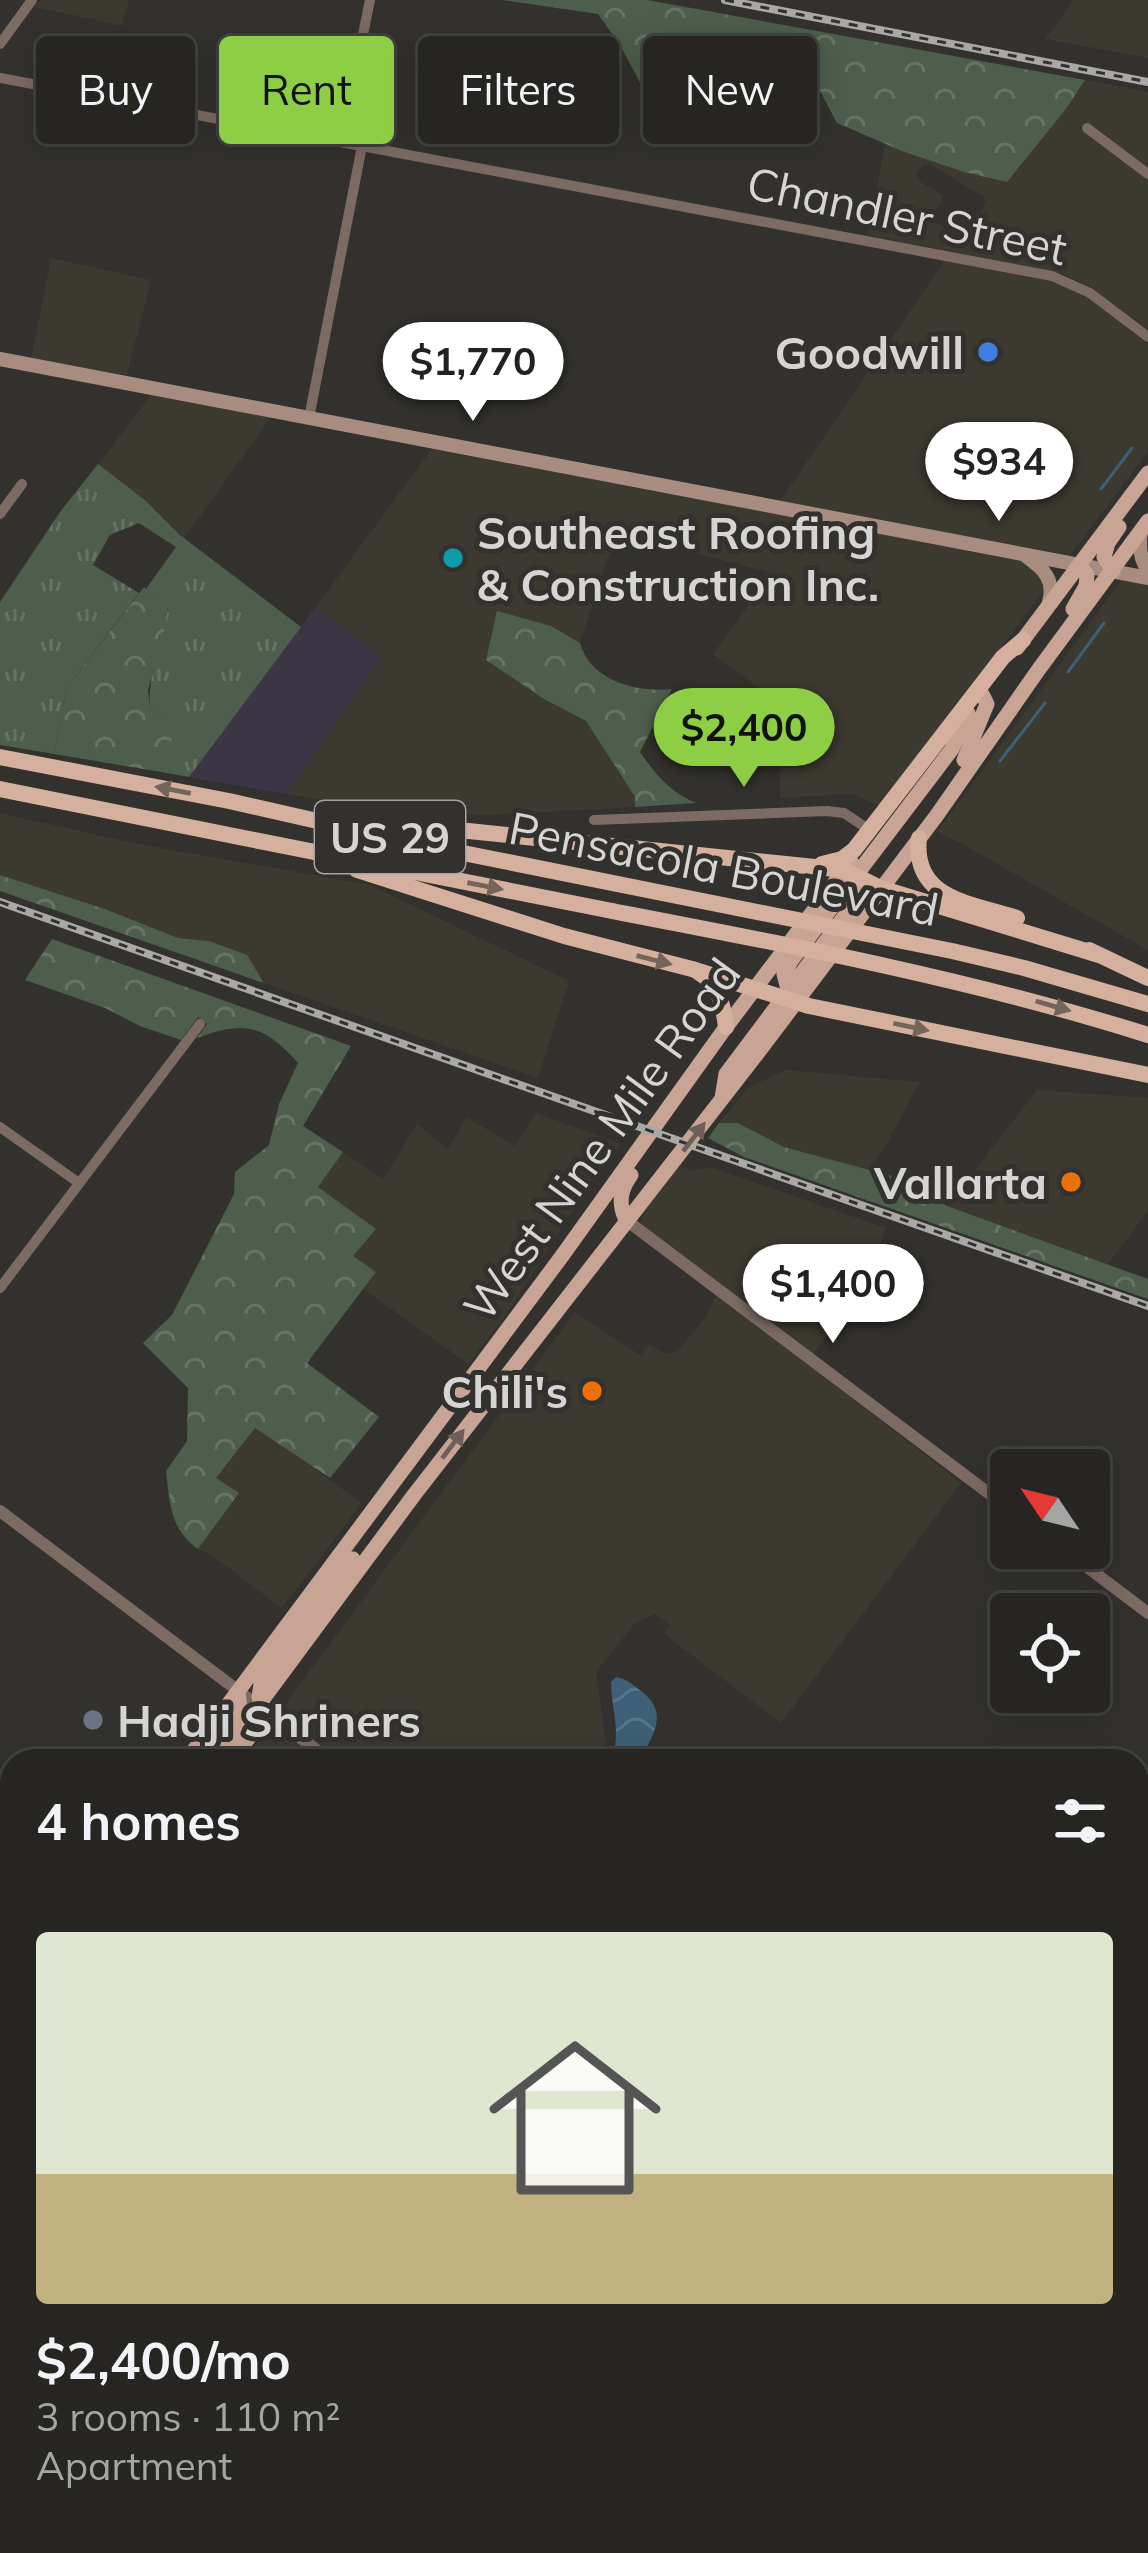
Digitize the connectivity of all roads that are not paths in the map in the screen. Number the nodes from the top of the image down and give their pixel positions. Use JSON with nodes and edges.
{"nodes":[{"id":1,"x":32,"y":0,"type":"edge"},
{"id":2,"x":370,"y":0,"type":"edge"},
{"id":3,"x":363,"y":36,"type":"edge"},
{"id":4,"x":0,"y":44,"type":"edge"},
{"id":5,"x":0,"y":79,"type":"edge"},
{"id":6,"x":219,"y":119,"type":"edge"},
{"id":7,"x":1087,"y":128,"type":"dead end"},
{"id":8,"x":352,"y":144,"type":"edge"},
{"id":9,"x":362,"y":146,"type":"junction"},
{"id":10,"x":1148,"y":174,"type":"edge"},
{"id":11,"x":1148,"y":337,"type":"edge"},
{"id":12,"x":0,"y":359,"type":"edge"},
{"id":13,"x":310,"y":418,"type":"junction"},
{"id":14,"x":1148,"y":473,"type":"edge"},
{"id":15,"x":22,"y":484,"type":"dead end"},
{"id":16,"x":1148,"y":487,"type":"edge"},
{"id":17,"x":0,"y":514,"type":"edge"},
{"id":18,"x":1145,"y":526,"type":"edge"},
{"id":19,"x":1023,"y":555,"type":"junction"},
{"id":20,"x":1079,"y":565,"type":"junction"},
{"id":21,"x":1113,"y":571,"type":"junction"},
{"id":22,"x":1148,"y":574,"type":"edge"},
{"id":23,"x":1048,"y":606,"type":"junction"},
{"id":24,"x":1023,"y":640,"type":"junction"},
{"id":25,"x":982,"y":694,"type":"junction"},
{"id":26,"x":968,"y":712,"type":"junction"},
{"id":27,"x":0,"y":757,"type":"edge"},
{"id":28,"x":964,"y":760,"type":"junction"},
{"id":29,"x":0,"y":789,"type":"edge"},
{"id":30,"x":229,"y":801,"type":"junction"},
{"id":31,"x":107,"y":811,"type":"junction"},
{"id":32,"x":937,"y":814,"type":"junction"},
{"id":33,"x":594,"y":820,"type":"dead end"},
{"id":34,"x":339,"y":825,"type":"junction"},
{"id":35,"x":872,"y":832,"type":"junction"},
{"id":36,"x":919,"y":838,"type":"junction"},
{"id":37,"x":317,"y":854,"type":"junction"},
{"id":38,"x":817,"y":865,"type":"junction"},
{"id":39,"x":851,"y":875,"type":"junction"},
{"id":40,"x":880,"y":888,"type":"junction"},
{"id":41,"x":1099,"y":956,"type":"junction"},
{"id":42,"x":692,"y":969,"type":"junction"},
{"id":43,"x":1148,"y":978,"type":"edge"},
{"id":44,"x":756,"y":987,"type":"junction"},
{"id":45,"x":791,"y":995,"type":"junction"},
{"id":46,"x":1148,"y":1004,"type":"edge"},
{"id":47,"x":200,"y":1024,"type":"dead end"},
{"id":48,"x":726,"y":1027,"type":"junction"},
{"id":49,"x":1148,"y":1035,"type":"edge"},
{"id":50,"x":1148,"y":1075,"type":"edge"},
{"id":51,"x":0,"y":1127,"type":"edge"},
{"id":52,"x":646,"y":1140,"type":"junction"},
{"id":53,"x":79,"y":1183,"type":"junction"},
{"id":54,"x":597,"y":1206,"type":"junction"},
{"id":55,"x":626,"y":1220,"type":"junction"},
{"id":56,"x":0,"y":1288,"type":"edge"},
{"id":57,"x":546,"y":1323,"type":"junction"},
{"id":58,"x":423,"y":1443,"type":"junction"},
{"id":59,"x":990,"y":1494,"type":"edge"},
{"id":60,"x":0,"y":1511,"type":"edge"},
{"id":61,"x":1090,"y":1569,"type":"edge"},
{"id":62,"x":1148,"y":1613,"type":"edge"},
{"id":63,"x":238,"y":1692,"type":"junction"},
{"id":64,"x":258,"y":1706,"type":"junction"},
{"id":65,"x":273,"y":1717,"type":"junction"},
{"id":66,"x":195,"y":1749,"type":"edge"},
{"id":67,"x":211,"y":1749,"type":"edge"},
{"id":68,"x":226,"y":1749,"type":"edge"},
{"id":69,"x":239,"y":1749,"type":"edge"},
{"id":70,"x":315,"y":1749,"type":"edge"}],
"edges":[{"from":1,"to":4,"type":"street"},
{"from":2,"to":3,"type":"street"},
{"from":5,"to":6,"type":"street","name":"Chandler Street"},
{"from":7,"to":10,"type":"street"},
{"from":8,"to":9,"type":"street","name":"Chandler Street"},
{"from":9,"to":11,"type":"street","name":"Chandler Street"},
{"from":9,"to":13,"type":"street"},
{"from":12,"to":13,"type":"main road"},
{"from":13,"to":19,"type":"main road"},
{"from":14,"to":20,"type":"main road","name":"West Nine Mile Road"},
{"from":15,"to":17,"type":"street"},
{"from":16,"to":21,"type":"main road"},
{"from":18,"to":21,"type":"main road","name":"West Nine Mile Road"},
{"from":18,"to":22,"type":"main road"},
{"from":19,"to":20,"type":"main road"},
{"from":19,"to":23,"type":"main road"},
{"from":20,"to":21,"type":"main road"},
{"from":20,"to":23,"type":"main road","name":"West Nine Mile Road"},
{"from":20,"to":28,"type":"main road"},
{"from":21,"to":22,"type":"main road"},
{"from":21,"to":32,"type":"main road","name":"West Nine Mile Road"},
{"from":23,"to":24,"type":"main road","name":"West Nine Mile Road"},
{"from":24,"to":25,"type":"main road","name":"West Nine Mile Road"},
{"from":24,"to":35,"type":"highway"},
{"from":25,"to":26,"type":"main road","name":"West Nine Mile Road"},
{"from":25,"to":28,"type":"main road"},
{"from":26,"to":35,"type":"main road","name":"West Nine Mile Road"},
{"from":26,"to":39,"type":"main road"},
{"from":30,"to":27,"type":"highway","name":"Pensacola Boulevard","number":"US 29","one_way":true},
{"from":28,"to":32,"type":"main road"},
{"from":29,"to":31,"type":"highway","name":"Pensacola Boulevard","number":"US 29"},
{"from":30,"to":31,"type":"highway"},
{"from":30,"to":34,"type":"highway","name":"Pensacola Boulevard","number":"US 29"},
{"from":31,"to":37,"type":"highway","name":"Pensacola Boulevard","number":"US 29"},
{"from":32,"to":36,"type":"main road","name":"West Nine Mile Road"},
{"from":33,"to":35,"type":"street"},
{"from":34,"to":38,"type":"highway"},
{"from":34,"to":46,"type":"highway","name":"Pensacola Boulevard","number":"US 29"},
{"from":35,"to":38,"type":"highway"},
{"from":35,"to":39,"type":"main road","name":"West Nine Mile Road"},
{"from":36,"to":40,"type":"main road","name":"West Nine Mile Road"},
{"from":36,"to":41,"type":"highway"},
{"from":37,"to":42,"type":"highway","one_way":true},
{"from":37,"to":49,"type":"highway","name":"Pensacola Boulevard","number":"US 29","one_way":true},
{"from":38,"to":39,"type":"highway"},
{"from":39,"to":40,"type":"highway"},
{"from":39,"to":44,"type":"main road","name":"West Nine Mile Road"},
{"from":39,"to":45,"type":"main road"},
{"from":40,"to":41,"type":"highway"},
{"from":40,"to":45,"type":"main road","name":"West Nine Mile Road"},
{"from":41,"to":43,"type":"highway"},
{"from":42,"to":44,"type":"highway"},
{"from":42,"to":48,"type":"highway"},
{"from":44,"to":45,"type":"highway"},
{"from":44,"to":48,"type":"main road","name":"West Nine Mile Road"},
{"from":45,"to":50,"type":"highway","one_way":true},
{"from":55,"to":45,"type":"main road","name":"West Nine Mile Road","one_way":true},
{"from":47,"to":53,"type":"street"},
{"from":48,"to":52,"type":"main road","name":"West Nine Mile Road"},
{"from":51,"to":53,"type":"street"},
{"from":52,"to":54,"type":"main road","name":"West Nine Mile Road"},
{"from":52,"to":55,"type":"main road"},
{"from":53,"to":56,"type":"street"},
{"from":54,"to":57,"type":"main road"},
{"from":54,"to":58,"type":"main road","name":"West Nine Mile Road"},
{"from":55,"to":57,"type":"main road","name":"West Nine Mile Road"},
{"from":55,"to":59,"type":"street"},
{"from":64,"to":57,"type":"main road","name":"West Nine Mile Road","one_way":true},
{"from":58,"to":63,"type":"main road","name":"West Nine Mile Road"},
{"from":58,"to":64,"type":"main road"},
{"from":60,"to":63,"type":"street"},
{"from":61,"to":62,"type":"street"},
{"from":63,"to":64,"type":"street"},
{"from":63,"to":66,"type":"main road","name":"West Nine Mile Road"},
{"from":63,"to":67,"type":"main road"},
{"from":64,"to":65,"type":"street"},
{"from":64,"to":68,"type":"main road","name":"West Nine Mile Road"},
{"from":65,"to":69,"type":"main road"},
{"from":65,"to":70,"type":"street"}]}
